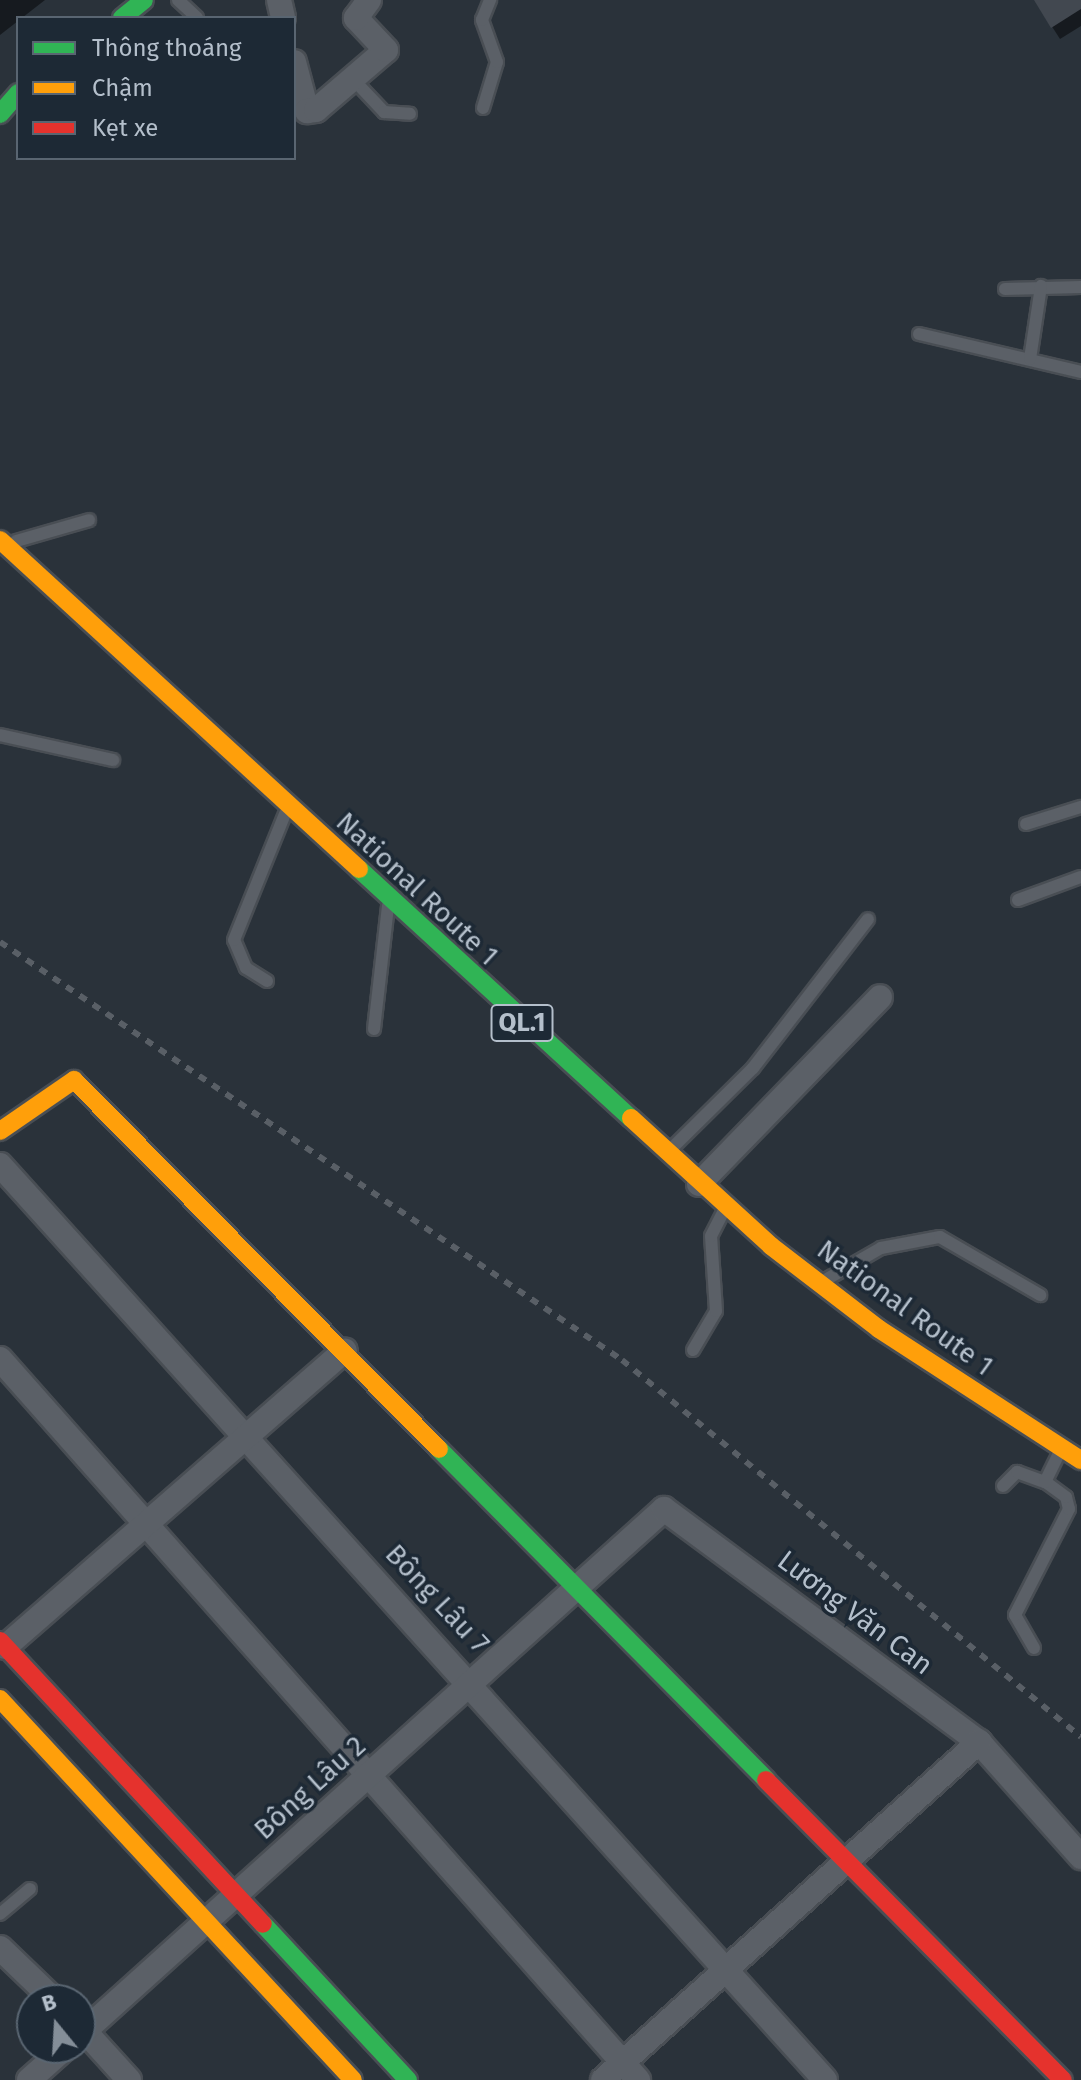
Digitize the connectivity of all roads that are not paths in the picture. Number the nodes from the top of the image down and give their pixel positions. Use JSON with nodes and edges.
{"nodes":[{"id":1,"x":144,"y":0,"type":"edge"},
{"id":2,"x":178,"y":0,"type":"edge"},
{"id":3,"x":369,"y":0,"type":"edge"},
{"id":4,"x":490,"y":0,"type":"edge"},
{"id":5,"x":124,"y":16,"type":"edge"},
{"id":6,"x":195,"y":16,"type":"edge"},
{"id":7,"x":296,"y":70,"type":"edge"},
{"id":8,"x":352,"y":78,"type":"junction"},
{"id":9,"x":16,"y":95,"type":"edge"},
{"id":10,"x":483,"y":108,"type":"dead end"},
{"id":11,"x":0,"y":114,"type":"edge"},
{"id":12,"x":410,"y":114,"type":"dead end"},
{"id":13,"x":1041,"y":286,"type":"junction"},
{"id":14,"x":1081,"y":287,"type":"edge"},
{"id":15,"x":1005,"y":289,"type":"dead end"},
{"id":16,"x":919,"y":334,"type":"dead end"},
{"id":17,"x":1030,"y":359,"type":"junction"},
{"id":18,"x":1081,"y":372,"type":"edge"},
{"id":19,"x":89,"y":520,"type":"dead end"},
{"id":20,"x":3,"y":542,"type":"edge"},
{"id":21,"x":0,"y":735,"type":"edge"},
{"id":22,"x":113,"y":760,"type":"dead end"},
{"id":23,"x":1081,"y":807,"type":"edge"},
{"id":24,"x":288,"y":808,"type":"junction"},
{"id":25,"x":1026,"y":824,"type":"dead end"},
{"id":26,"x":1081,"y":877,"type":"edge"},
{"id":27,"x":1018,"y":900,"type":"dead end"},
{"id":28,"x":389,"y":903,"type":"junction"},
{"id":29,"x":868,"y":919,"type":"dead end"},
{"id":30,"x":267,"y":981,"type":"dead end"},
{"id":31,"x":880,"y":997,"type":"dead end"},
{"id":32,"x":374,"y":1029,"type":"dead end"},
{"id":33,"x":0,"y":1131,"type":"edge"},
{"id":34,"x":666,"y":1154,"type":"junction"},
{"id":35,"x":0,"y":1165,"type":"edge"},
{"id":36,"x":699,"y":1184,"type":"junction"},
{"id":37,"x":726,"y":1208,"type":"junction"},
{"id":38,"x":821,"y":1283,"type":"junction"},
{"id":39,"x":1040,"y":1295,"type":"dead end"},
{"id":40,"x":345,"y":1350,"type":"junction"},
{"id":41,"x":693,"y":1350,"type":"dead end"},
{"id":42,"x":0,"y":1359,"type":"edge"},
{"id":43,"x":246,"y":1439,"type":"junction"},
{"id":44,"x":1062,"y":1448,"type":"junction"},
{"id":45,"x":1081,"y":1460,"type":"edge"},
{"id":46,"x":1045,"y":1482,"type":"junction"},
{"id":47,"x":1003,"y":1486,"type":"dead end"},
{"id":48,"x":144,"y":1527,"type":"junction"},
{"id":49,"x":580,"y":1585,"type":"junction"},
{"id":50,"x":2,"y":1644,"type":"edge"},
{"id":51,"x":1034,"y":1648,"type":"dead end"},
{"id":52,"x":473,"y":1682,"type":"junction"},
{"id":53,"x":0,"y":1699,"type":"edge"},
{"id":54,"x":979,"y":1742,"type":"junction"},
{"id":55,"x":368,"y":1776,"type":"junction"},
{"id":56,"x":1081,"y":1857,"type":"edge"},
{"id":57,"x":845,"y":1862,"type":"junction"},
{"id":58,"x":30,"y":1889,"type":"dead end"},
{"id":59,"x":233,"y":1898,"type":"junction"},
{"id":60,"x":0,"y":1914,"type":"edge"},
{"id":61,"x":203,"y":1924,"type":"junction"},
{"id":62,"x":0,"y":1948,"type":"edge"},
{"id":63,"x":726,"y":1969,"type":"junction"},
{"id":64,"x":37,"y":1984,"type":"edge"},
{"id":65,"x":96,"y":2018,"type":"edge"},
{"id":66,"x":96,"y":2045,"type":"edge"},
{"id":67,"x":622,"y":2061,"type":"junction"},
{"id":68,"x":47,"y":2064,"type":"edge"},
{"id":69,"x":29,"y":2080,"type":"edge"},
{"id":70,"x":129,"y":2080,"type":"edge"},
{"id":71,"x":353,"y":2080,"type":"edge"},
{"id":72,"x":408,"y":2080,"type":"edge"},
{"id":73,"x":603,"y":2080,"type":"edge"},
{"id":74,"x":638,"y":2080,"type":"edge"},
{"id":75,"x":825,"y":2080,"type":"edge"},
{"id":76,"x":1063,"y":2080,"type":"edge"}],
"edges":[{"from":1,"to":5,"type":"main road"},
{"from":2,"to":6,"type":"lane"},
{"from":3,"to":8,"type":"street"},
{"from":4,"to":10,"type":"lane"},
{"from":7,"to":8,"type":"street"},
{"from":8,"to":12,"type":"lane"},
{"from":9,"to":11,"type":"main road"},
{"from":13,"to":14,"type":"lane"},
{"from":13,"to":15,"type":"lane"},
{"from":13,"to":17,"type":"lane"},
{"from":16,"to":17,"type":"lane"},
{"from":17,"to":18,"type":"lane"},
{"from":19,"to":20,"type":"lane"},
{"from":20,"to":24,"type":"main road","name":"National Route 1","number":"QL.1"},
{"from":21,"to":22,"type":"lane"},
{"from":23,"to":25,"type":"lane"},
{"from":24,"to":28,"type":"main road","name":"National Route 1","number":"QL.1"},
{"from":24,"to":30,"type":"lane"},
{"from":26,"to":27,"type":"lane"},
{"from":28,"to":32,"type":"lane"},
{"from":28,"to":34,"type":"main road","name":"National Route 1","number":"QL.1"},
{"from":29,"to":34,"type":"lane"},
{"from":31,"to":36,"type":"street"},
{"from":33,"to":40,"type":"main road"},
{"from":34,"to":36,"type":"main road","name":"National Route 1","number":"QL.1"},
{"from":35,"to":43,"type":"street","name":"Bông Lâu 7"},
{"from":36,"to":37,"type":"main road","name":"National Route 1","number":"QL.1"},
{"from":37,"to":38,"type":"main road","name":"National Route 1","number":"QL.1"},
{"from":37,"to":41,"type":"lane"},
{"from":38,"to":39,"type":"lane"},
{"from":38,"to":44,"type":"main road","name":"National Route 1","number":"QL.1"},
{"from":40,"to":43,"type":"street"},
{"from":40,"to":49,"type":"main road"},
{"from":42,"to":48,"type":"street"},
{"from":43,"to":48,"type":"street"},
{"from":43,"to":52,"type":"street","name":"Bông Lâu 7"},
{"from":44,"to":45,"type":"main road","name":"National Route 1","number":"QL.1"},
{"from":44,"to":46,"type":"lane"},
{"from":46,"to":47,"type":"lane"},
{"from":46,"to":51,"type":"lane"},
{"from":48,"to":50,"type":"street"},
{"from":48,"to":55,"type":"street"},
{"from":49,"to":52,"type":"street","name":"Bông Lâu 2"},
{"from":49,"to":54,"type":"street","name":"Lương Văn Can"},
{"from":49,"to":57,"type":"main road"},
{"from":50,"to":59,"type":"main road"},
{"from":52,"to":55,"type":"street","name":"Bông Lâu 2"},
{"from":52,"to":63,"type":"street","name":"Bông Lâu 7"},
{"from":53,"to":61,"type":"main road"},
{"from":54,"to":56,"type":"street","name":"Lương Văn Can"},
{"from":54,"to":57,"type":"street"},
{"from":55,"to":59,"type":"street","name":"Bông Lâu 2"},
{"from":55,"to":67,"type":"street"},
{"from":57,"to":63,"type":"street"},
{"from":57,"to":76,"type":"main road"},
{"from":58,"to":60,"type":"lane"},
{"from":59,"to":61,"type":"street","name":"Bông Lâu 2"},
{"from":59,"to":72,"type":"main road"},
{"from":61,"to":65,"type":"street","name":"Bông Lâu 2"},
{"from":61,"to":71,"type":"main road"},
{"from":62,"to":64,"type":"street"},
{"from":63,"to":67,"type":"street"},
{"from":63,"to":75,"type":"street","name":"Bông Lâu 7"},
{"from":66,"to":70,"type":"street"},
{"from":67,"to":73,"type":"street"},
{"from":67,"to":74,"type":"street"},
{"from":68,"to":69,"type":"street"}]}
